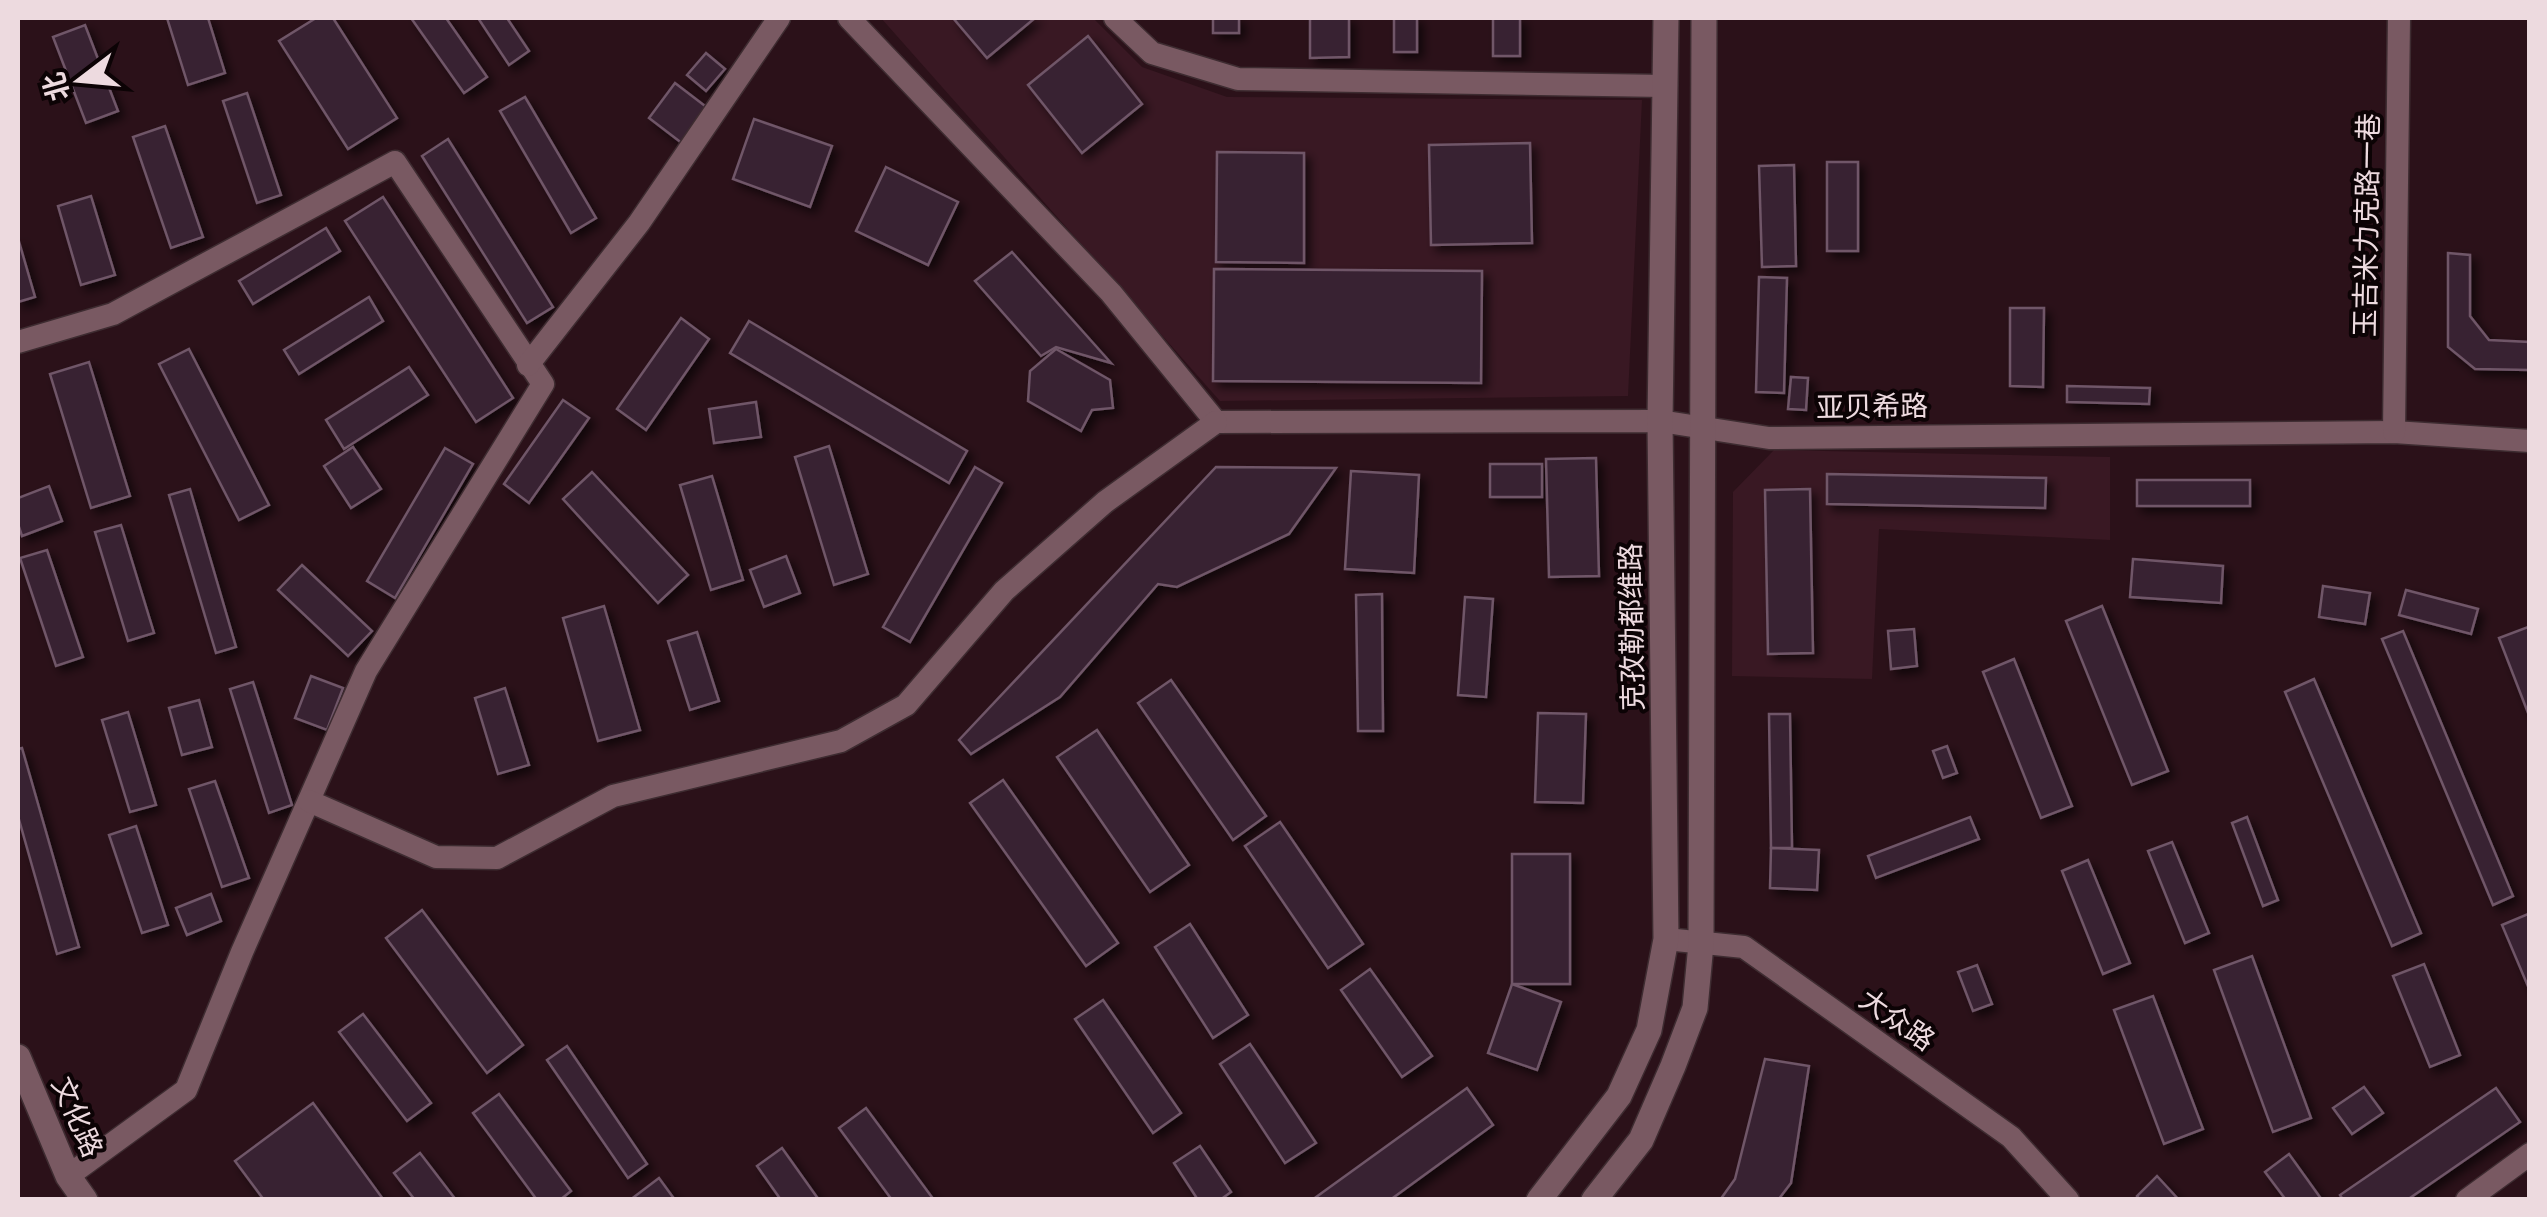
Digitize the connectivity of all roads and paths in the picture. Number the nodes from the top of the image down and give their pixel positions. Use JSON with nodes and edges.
{"nodes":[{"id":1,"x":780,"y":18,"type":"edge"},
{"id":2,"x":848,"y":18,"type":"edge"},
{"id":3,"x":1116,"y":18,"type":"edge"},
{"id":4,"x":1666,"y":18,"type":"edge"},
{"id":5,"x":1704,"y":18,"type":"edge"},
{"id":6,"x":2399,"y":18,"type":"edge"},
{"id":7,"x":1665,"y":86,"type":"junction"},
{"id":8,"x":18,"y":342,"type":"edge"},
{"id":9,"x":528,"y":365,"type":"junction"},
{"id":10,"x":1660,"y":421,"type":"junction"},
{"id":11,"x":1216,"y":422,"type":"junction"},
{"id":12,"x":1701,"y":430,"type":"junction"},
{"id":13,"x":2394,"y":432,"type":"junction"},
{"id":14,"x":2530,"y":440,"type":"edge"},
{"id":15,"x":309,"y":801,"type":"junction"},
{"id":16,"x":1666,"y":939,"type":"junction"},
{"id":17,"x":1702,"y":944,"type":"junction"},
{"id":18,"x":18,"y":1057,"type":"edge"},
{"id":19,"x":2530,"y":1154,"type":"edge"},
{"id":20,"x":68,"y":1176,"type":"junction"},
{"id":21,"x":85,"y":1200,"type":"edge"},
{"id":22,"x":1538,"y":1200,"type":"edge"},
{"id":23,"x":1594,"y":1200,"type":"edge"},
{"id":24,"x":2068,"y":1200,"type":"edge"},
{"id":25,"x":2467,"y":1200,"type":"edge"}],
"edges":[{"from":1,"to":9,"type":"street"},
{"from":2,"to":11,"type":"street"},
{"from":3,"to":7,"type":"street"},
{"from":4,"to":7,"type":"main road","name":"克孜勒都维路"},
{"from":5,"to":12,"type":"main road"},
{"from":6,"to":13,"type":"street","name":"玉吉米力克路一巷"},
{"from":7,"to":10,"type":"main road","name":"克孜勒都维路"},
{"from":8,"to":9,"type":"street"},
{"from":9,"to":15,"type":"street"},
{"from":10,"to":11,"type":"street","name":"亚贝希路"},
{"from":10,"to":12,"type":"street","name":"亚贝希路"},
{"from":10,"to":16,"type":"main road","name":"克孜勒都维路"},
{"from":11,"to":15,"type":"street"},
{"from":12,"to":13,"type":"street","name":"亚贝希路"},
{"from":12,"to":17,"type":"main road"},
{"from":13,"to":14,"type":"street","name":"亚贝希路"},
{"from":15,"to":20,"type":"street"},
{"from":16,"to":17,"type":"street","name":"大众路"},
{"from":16,"to":22,"type":"main road","name":"克孜勒都维路"},
{"from":17,"to":23,"type":"main road"},
{"from":17,"to":24,"type":"street","name":"大众路"},
{"from":18,"to":20,"type":"main road","name":"文化路"},
{"from":19,"to":25,"type":"street"},
{"from":20,"to":21,"type":"main road","name":"文化路"}]}
